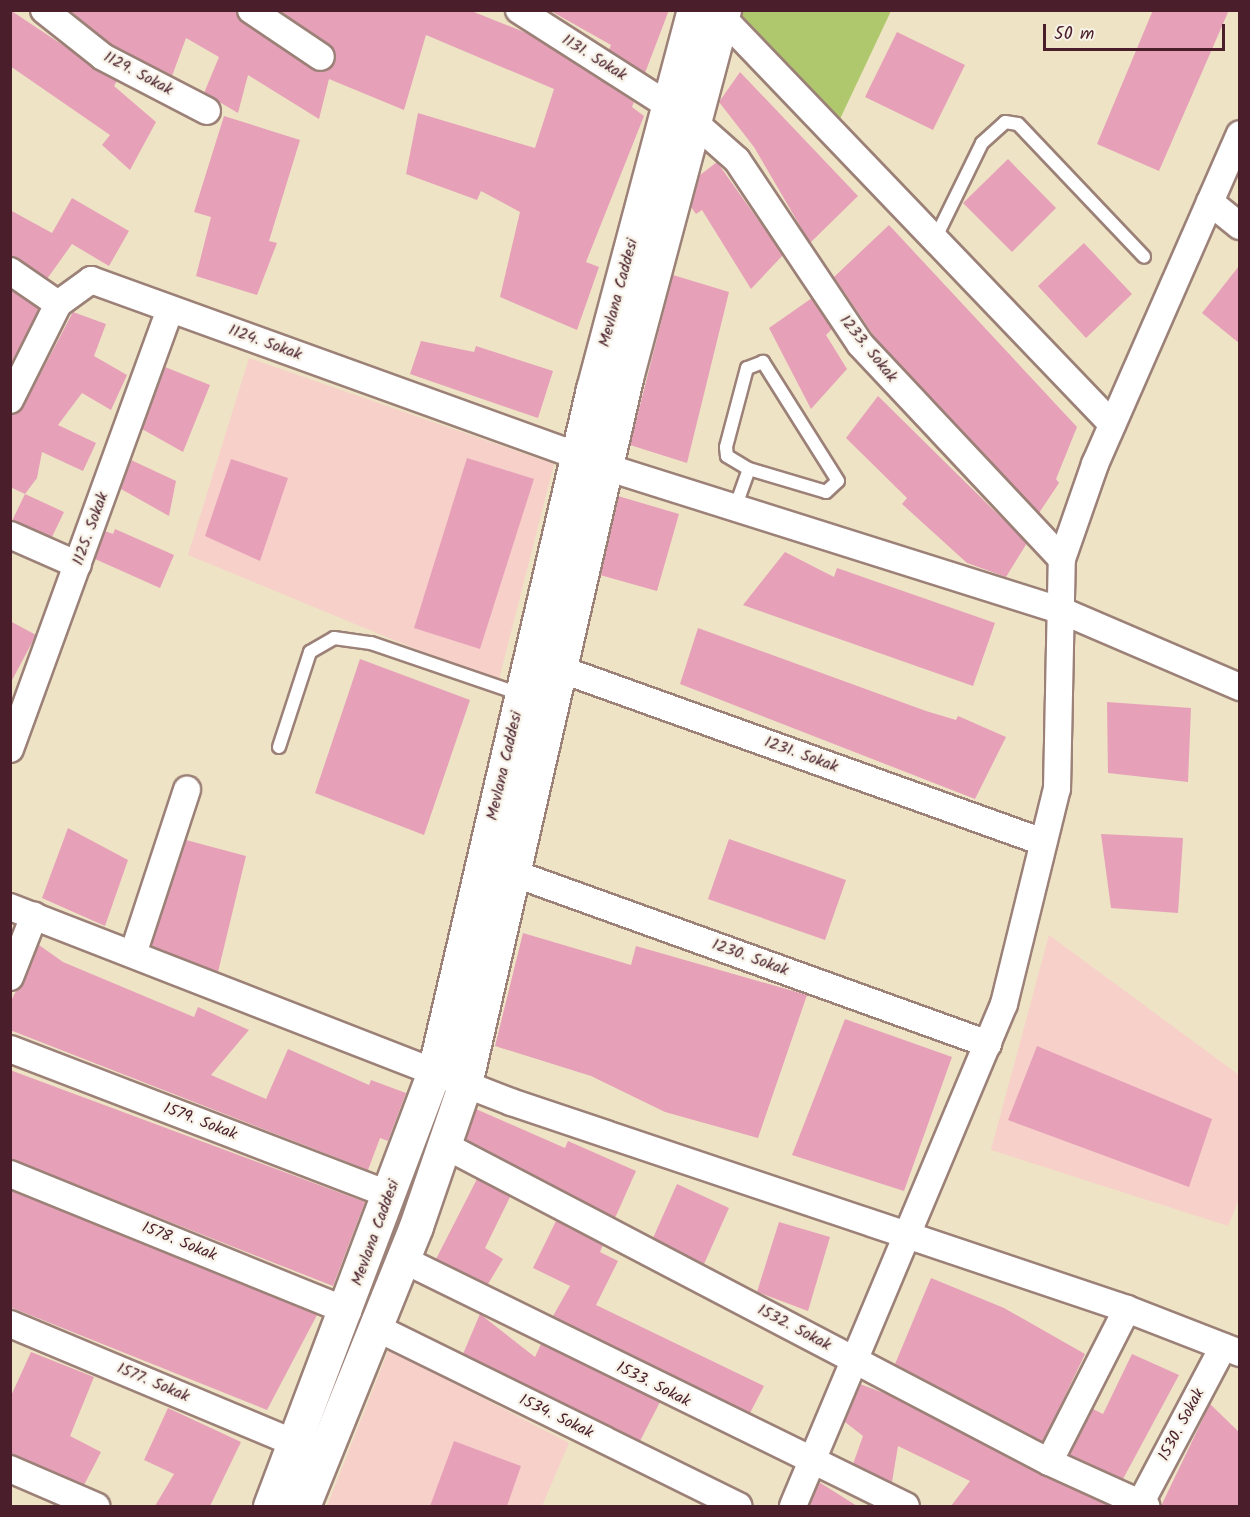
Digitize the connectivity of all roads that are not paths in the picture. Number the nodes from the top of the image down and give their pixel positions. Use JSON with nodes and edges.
{"nodes":[{"id":1,"x":44,"y":10,"type":"edge"},
{"id":2,"x":251,"y":10,"type":"edge"},
{"id":3,"x":519,"y":10,"type":"edge"},
{"id":4,"x":713,"y":13,"type":"edge"},
{"id":5,"x":321,"y":57,"type":"dead end"},
{"id":6,"x":207,"y":111,"type":"dead end"},
{"id":7,"x":681,"y":114,"type":"junction"},
{"id":8,"x":1239,"y":134,"type":"edge"},
{"id":9,"x":1210,"y":202,"type":"junction"},
{"id":10,"x":1239,"y":226,"type":"edge"},
{"id":11,"x":935,"y":239,"type":"junction"},
{"id":12,"x":1144,"y":256,"type":"dead end"},
{"id":13,"x":10,"y":271,"type":"edge"},
{"id":14,"x":58,"y":304,"type":"junction"},
{"id":15,"x":170,"y":309,"type":"junction"},
{"id":16,"x":11,"y":396,"type":"edge"},
{"id":17,"x":1112,"y":424,"type":"junction"},
{"id":18,"x":592,"y":461,"type":"junction"},
{"id":19,"x":749,"y":469,"type":"junction"},
{"id":20,"x":735,"y":508,"type":"junction"},
{"id":21,"x":10,"y":535,"type":"edge"},
{"id":22,"x":1062,"y":559,"type":"junction"},
{"id":23,"x":78,"y":565,"type":"junction"},
{"id":24,"x":1060,"y":610,"type":"junction"},
{"id":25,"x":560,"y":669,"type":"junction"},
{"id":26,"x":1239,"y":687,"type":"edge"},
{"id":27,"x":522,"y":695,"type":"junction"},
{"id":28,"x":279,"y":747,"type":"dead end"},
{"id":29,"x":10,"y":749,"type":"edge"},
{"id":30,"x":187,"y":790,"type":"dead end"},
{"id":31,"x":1043,"y":842,"type":"junction"},
{"id":32,"x":513,"y":873,"type":"junction"},
{"id":33,"x":10,"y":907,"type":"edge"},
{"id":34,"x":34,"y":916,"type":"junction"},
{"id":35,"x":133,"y":954,"type":"junction"},
{"id":36,"x":10,"y":977,"type":"edge"},
{"id":37,"x":988,"y":1044,"type":"junction"},
{"id":38,"x":10,"y":1049,"type":"edge"},
{"id":39,"x":434,"y":1072,"type":"junction"},
{"id":40,"x":465,"y":1084,"type":"junction"},
{"id":41,"x":444,"y":1145,"type":"junction"},
{"id":42,"x":10,"y":1174,"type":"edge"},
{"id":43,"x":390,"y":1194,"type":"junction"},
{"id":44,"x":910,"y":1236,"type":"junction"},
{"id":45,"x":402,"y":1259,"type":"junction"},
{"id":46,"x":1127,"y":1309,"type":"junction"},
{"id":47,"x":348,"y":1311,"type":"junction"},
{"id":48,"x":10,"y":1324,"type":"edge"},
{"id":49,"x":375,"y":1327,"type":"junction"},
{"id":50,"x":1231,"y":1350,"type":"edge"},
{"id":51,"x":856,"y":1360,"type":"junction"},
{"id":52,"x":296,"y":1443,"type":"junction"},
{"id":53,"x":1049,"y":1462,"type":"junction"},
{"id":54,"x":811,"y":1463,"type":"junction"},
{"id":55,"x":10,"y":1469,"type":"edge"},
{"id":56,"x":1143,"y":1505,"type":"edge"},
{"id":57,"x":96,"y":1506,"type":"edge"},
{"id":58,"x":270,"y":1506,"type":"edge"},
{"id":59,"x":303,"y":1506,"type":"edge"},
{"id":60,"x":738,"y":1506,"type":"edge"},
{"id":61,"x":792,"y":1506,"type":"edge"},
{"id":62,"x":906,"y":1506,"type":"edge"}],
"edges":[{"from":1,"to":6,"type":"street","name":"1129. Sokak"},
{"from":2,"to":5,"type":"street"},
{"from":3,"to":7,"type":"street","name":"1131. Sokak"},
{"from":4,"to":7,"type":"main road","name":"Mevlana Caddesi"},
{"from":4,"to":11,"type":"street"},
{"from":7,"to":18,"type":"main road","name":"Mevlana Caddesi"},
{"from":7,"to":22,"type":"street","name":"1233. Sokak"},
{"from":8,"to":9,"type":"street"},
{"from":9,"to":10,"type":"street"},
{"from":9,"to":17,"type":"street"},
{"from":11,"to":12,"type":"lane"},
{"from":11,"to":17,"type":"street"},
{"from":13,"to":14,"type":"street"},
{"from":14,"to":15,"type":"street","name":"1124. Sokak"},
{"from":14,"to":16,"type":"street","name":"1124. Sokak"},
{"from":15,"to":18,"type":"street","name":"1124. Sokak"},
{"from":15,"to":23,"type":"street","name":"1125. Sokak"},
{"from":17,"to":22,"type":"street"},
{"from":18,"to":20,"type":"street","name":"1124. Sokak"},
{"from":18,"to":25,"type":"main road","name":"Mevlana Caddesi"},
{"from":18,"to":27,"type":"main road","name":"Mevlana Caddesi"},
{"from":19,"to":19,"type":"lane"},
{"from":19,"to":20,"type":"lane"},
{"from":20,"to":24,"type":"street","name":"1124. Sokak"},
{"from":21,"to":23,"type":"street"},
{"from":22,"to":24,"type":"street"},
{"from":23,"to":29,"type":"street","name":"1125. Sokak"},
{"from":24,"to":26,"type":"street","name":"1124. Sokak"},
{"from":24,"to":31,"type":"street"},
{"from":25,"to":31,"type":"street","name":"1231. Sokak"},
{"from":25,"to":32,"type":"main road","name":"Mevlana Caddesi"},
{"from":27,"to":28,"type":"lane"},
{"from":27,"to":39,"type":"main road","name":"Mevlana Caddesi"},
{"from":30,"to":35,"type":"street"},
{"from":31,"to":37,"type":"street"},
{"from":32,"to":37,"type":"street","name":"1230. Sokak"},
{"from":32,"to":40,"type":"main road","name":"Mevlana Caddesi"},
{"from":33,"to":34,"type":"street"},
{"from":34,"to":35,"type":"street"},
{"from":34,"to":36,"type":"street"},
{"from":35,"to":39,"type":"street"},
{"from":37,"to":44,"type":"street"},
{"from":38,"to":43,"type":"street","name":"1579. Sokak"},
{"from":39,"to":40,"type":"street"},
{"from":39,"to":43,"type":"main road","name":"Mevlana Caddesi"},
{"from":40,"to":41,"type":"main road","name":"Mevlana Caddesi"},
{"from":40,"to":44,"type":"street"},
{"from":41,"to":45,"type":"main road","name":"Mevlana Caddesi"},
{"from":41,"to":51,"type":"street","name":"1532. Sokak"},
{"from":42,"to":47,"type":"street","name":"1578. Sokak"},
{"from":43,"to":47,"type":"main road","name":"Mevlana Caddesi"},
{"from":44,"to":46,"type":"street"},
{"from":44,"to":51,"type":"street"},
{"from":45,"to":49,"type":"main road","name":"Mevlana Caddesi"},
{"from":45,"to":54,"type":"street","name":"1533. Sokak"},
{"from":46,"to":50,"type":"street"},
{"from":46,"to":53,"type":"street"},
{"from":47,"to":52,"type":"main road","name":"Mevlana Caddesi"},
{"from":48,"to":52,"type":"street","name":"1577. Sokak"},
{"from":49,"to":59,"type":"main road","name":"Mevlana Caddesi"},
{"from":49,"to":60,"type":"street","name":"1534. Sokak"},
{"from":50,"to":56,"type":"street","name":"1530. Sokak"},
{"from":51,"to":53,"type":"street","name":"1532. Sokak"},
{"from":51,"to":54,"type":"street"},
{"from":52,"to":58,"type":"main road","name":"Mevlana Caddesi"},
{"from":53,"to":56,"type":"street","name":"1532. Sokak"},
{"from":54,"to":61,"type":"street"},
{"from":54,"to":62,"type":"street","name":"1533. Sokak"},
{"from":55,"to":57,"type":"street"}]}
